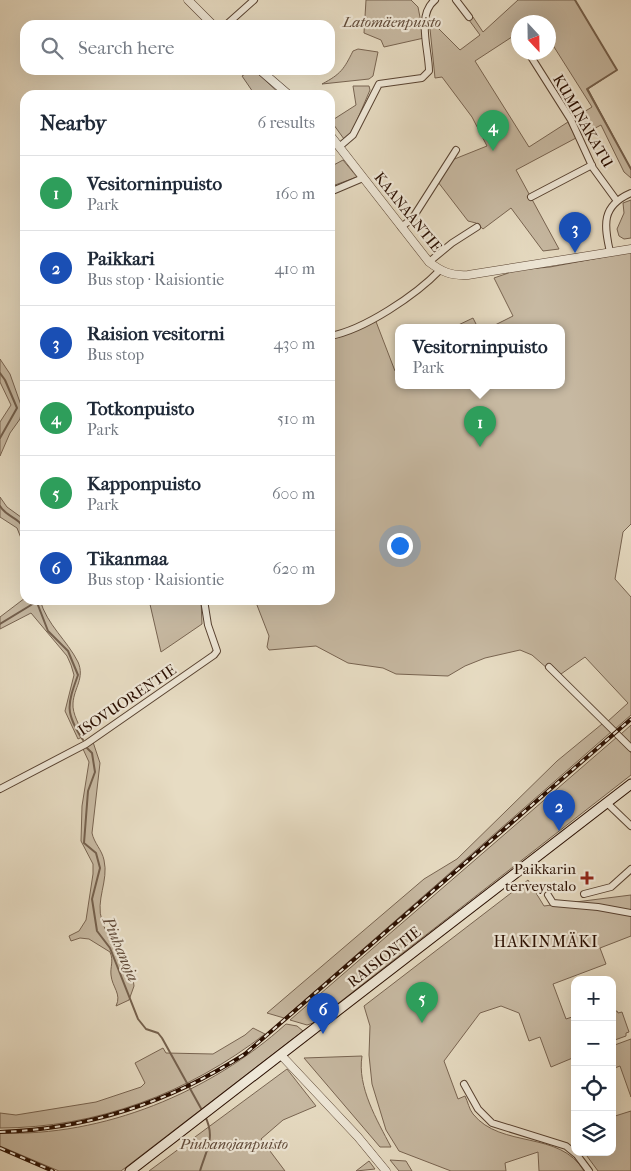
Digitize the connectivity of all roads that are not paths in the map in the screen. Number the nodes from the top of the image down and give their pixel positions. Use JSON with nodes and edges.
{"nodes":[{"id":1,"x":188,"y":0,"type":"edge"},
{"id":2,"x":254,"y":0,"type":"edge"},
{"id":3,"x":435,"y":0,"type":"edge"},
{"id":4,"x":456,"y":0,"type":"edge"},
{"id":5,"x":469,"y":17,"type":"dead end"},
{"id":6,"x":208,"y":20,"type":"edge"},
{"id":7,"x":232,"y":20,"type":"edge"},
{"id":8,"x":533,"y":60,"type":"edge"},
{"id":9,"x":266,"y":75,"type":"edge"},
{"id":10,"x":283,"y":90,"type":"edge"},
{"id":11,"x":335,"y":141,"type":"edge"},
{"id":12,"x":339,"y":146,"type":"junction"},
{"id":13,"x":456,"y":150,"type":"dead end"},
{"id":14,"x":592,"y":165,"type":"junction"},
{"id":15,"x":363,"y":178,"type":"junction"},
{"id":16,"x":335,"y":190,"type":"edge"},
{"id":17,"x":631,"y":193,"type":"edge"},
{"id":18,"x":531,"y":197,"type":"dead end"},
{"id":19,"x":617,"y":201,"type":"junction"},
{"id":20,"x":401,"y":227,"type":"junction"},
{"id":21,"x":477,"y":227,"type":"dead end"},
{"id":22,"x":631,"y":249,"type":"edge"},
{"id":23,"x":610,"y":252,"type":"junction"},
{"id":24,"x":429,"y":262,"type":"junction"},
{"id":25,"x":440,"y":270,"type":"junction"},
{"id":26,"x":335,"y":334,"type":"edge"},
{"id":27,"x":205,"y":605,"type":"edge"},
{"id":28,"x":549,"y":667,"type":"dead end"},
{"id":29,"x":631,"y":748,"type":"edge"},
{"id":30,"x":631,"y":784,"type":"edge"},
{"id":31,"x":0,"y":789,"type":"edge"},
{"id":32,"x":607,"y":802,"type":"junction"},
{"id":33,"x":631,"y":826,"type":"edge"},
{"id":34,"x":631,"y":869,"type":"edge"},
{"id":35,"x":584,"y":894,"type":"dead end"},
{"id":36,"x":548,"y":895,"type":"dead end"},
{"id":37,"x":631,"y":913,"type":"edge"},
{"id":38,"x":281,"y":1055,"type":"junction"},
{"id":39,"x":464,"y":1084,"type":"dead end"},
{"id":40,"x":130,"y":1171,"type":"edge"},
{"id":41,"x":386,"y":1171,"type":"edge"},
{"id":42,"x":589,"y":1171,"type":"edge"}],
"edges":[{"from":1,"to":6,"type":"street"},
{"from":2,"to":7,"type":"street"},
{"from":3,"to":12,"type":"street"},
{"from":4,"to":5,"type":"street"},
{"from":8,"to":14,"type":"street","name":"KUMINAKATU"},
{"from":9,"to":10,"type":"street"},
{"from":11,"to":12,"type":"street","name":"KAANAANTIE"},
{"from":12,"to":15,"type":"street","name":"KAANAANTIE"},
{"from":13,"to":20,"type":"street"},
{"from":14,"to":18,"type":"street"},
{"from":14,"to":19,"type":"street","name":"KUMINAKATU"},
{"from":15,"to":16,"type":"street"},
{"from":15,"to":20,"type":"street","name":"KAANAANTIE"},
{"from":17,"to":19,"type":"street"},
{"from":19,"to":23,"type":"street"},
{"from":20,"to":24,"type":"street","name":"KAANAANTIE"},
{"from":21,"to":24,"type":"street"},
{"from":22,"to":23,"type":"street","name":"KAANAANTIE"},
{"from":23,"to":25,"type":"street","name":"KAANAANTIE"},
{"from":24,"to":25,"type":"street","name":"KAANAANTIE"},
{"from":25,"to":26,"type":"street"},
{"from":27,"to":31,"type":"street","name":"ISOVUORENTIE"},
{"from":28,"to":29,"type":"street"},
{"from":30,"to":32,"type":"main road","name":"RAISIONTIE"},
{"from":32,"to":33,"type":"street"},
{"from":32,"to":38,"type":"main road","name":"RAISIONTIE"},
{"from":34,"to":35,"type":"street"},
{"from":36,"to":37,"type":"street"},
{"from":38,"to":40,"type":"main road","name":"RAISIONTIE"},
{"from":38,"to":41,"type":"street"},
{"from":39,"to":42,"type":"street"}]}
